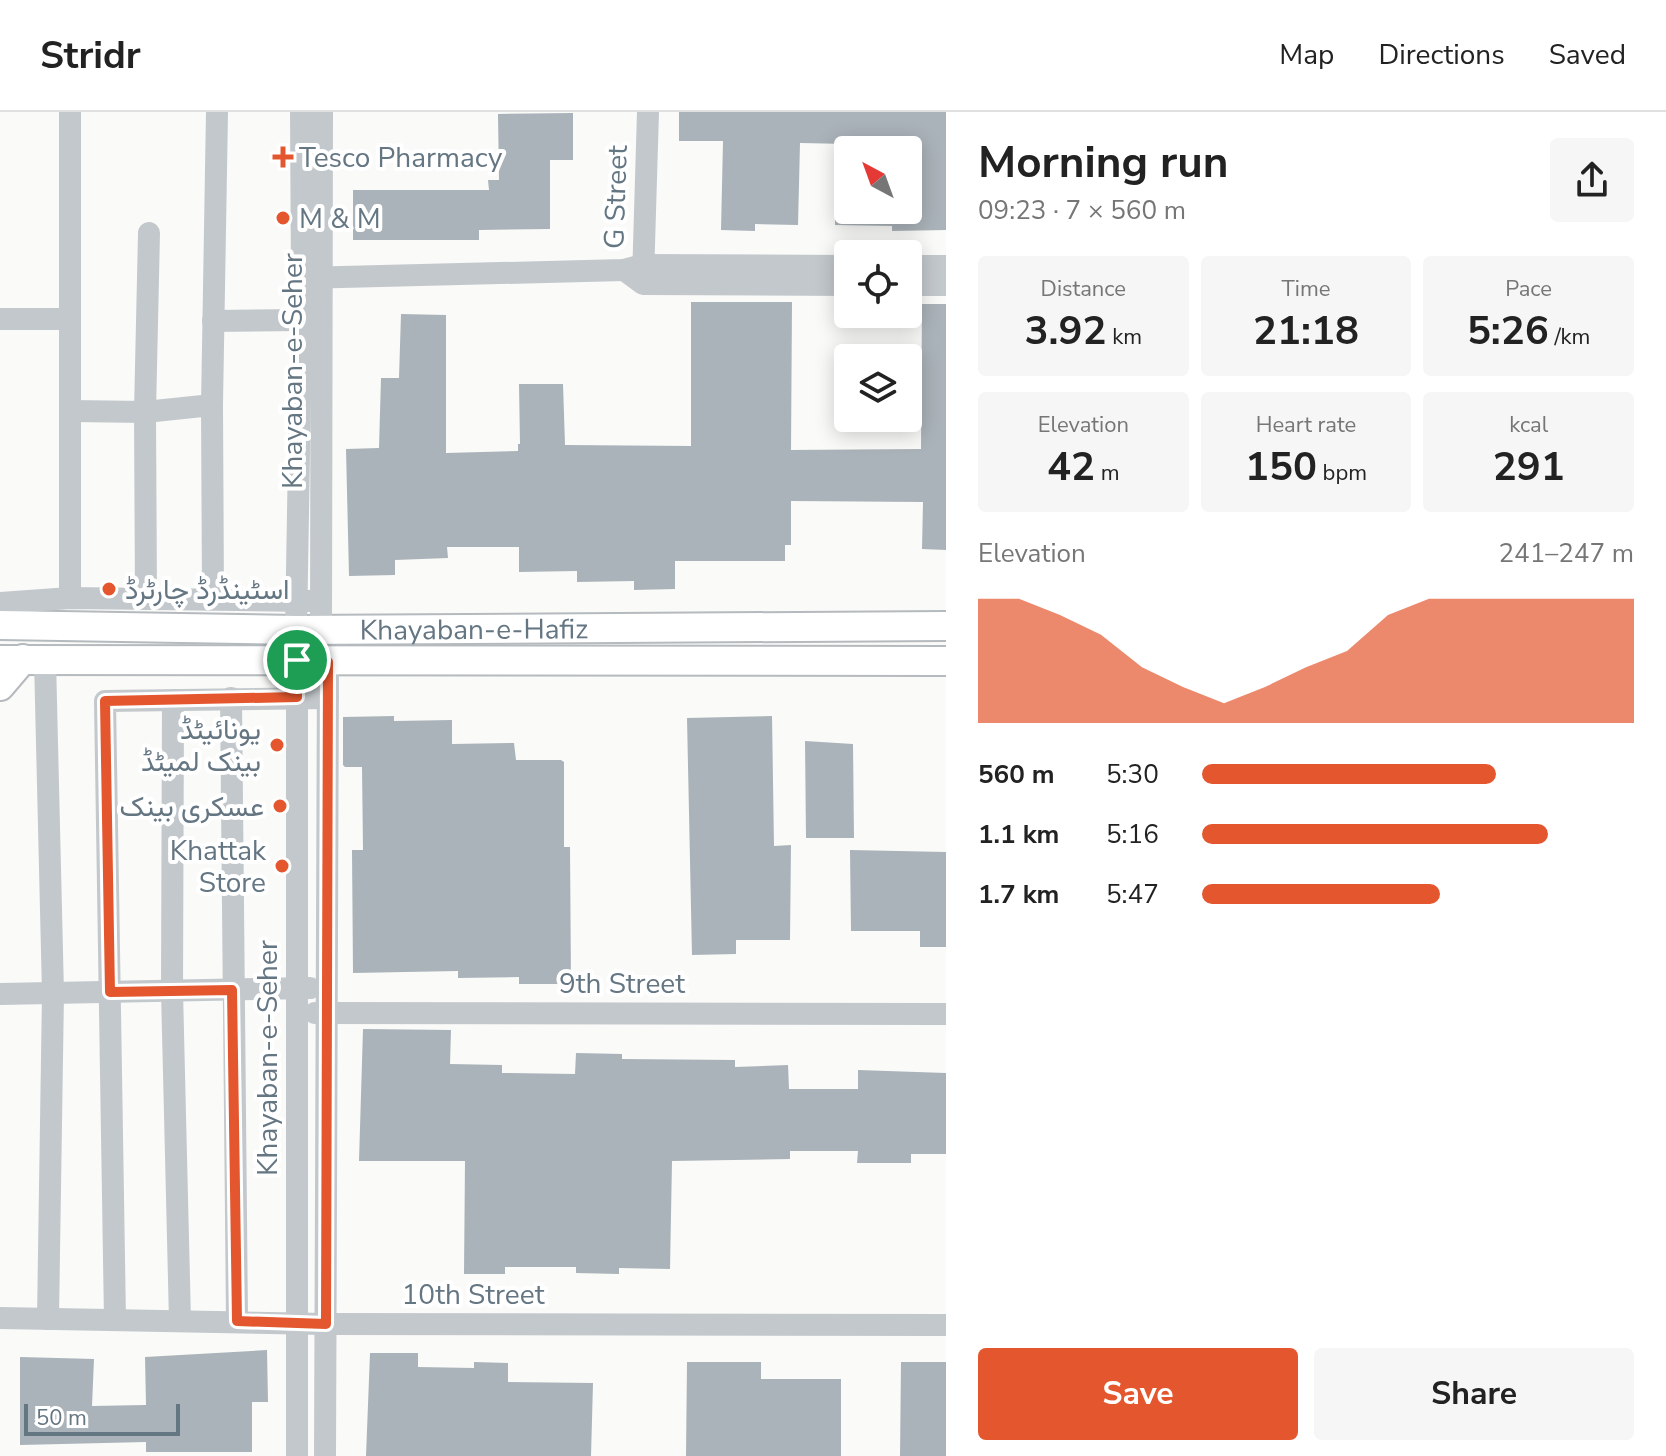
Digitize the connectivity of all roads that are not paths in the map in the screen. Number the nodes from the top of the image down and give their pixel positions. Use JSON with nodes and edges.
{"nodes":[{"id":1,"x":70,"y":112,"type":"edge"},
{"id":2,"x":217,"y":112,"type":"edge"},
{"id":3,"x":301,"y":112,"type":"edge"},
{"id":4,"x":322,"y":112,"type":"edge"},
{"id":5,"x":648,"y":112,"type":"edge"},
{"id":6,"x":149,"y":233,"type":"dead end"},
{"id":7,"x":834,"y":266,"type":"edge"},
{"id":8,"x":922,"y":266,"type":"edge"},
{"id":9,"x":946,"y":266,"type":"edge"},
{"id":10,"x":637,"y":273,"type":"junction"},
{"id":11,"x":312,"y":278,"type":"junction"},
{"id":12,"x":834,"y":284,"type":"edge"},
{"id":13,"x":922,"y":285,"type":"edge"},
{"id":14,"x":946,"y":285,"type":"edge"},
{"id":15,"x":0,"y":319,"type":"edge"},
{"id":16,"x":70,"y":319,"type":"junction"},
{"id":17,"x":301,"y":320,"type":"junction"},
{"id":18,"x":213,"y":321,"type":"junction"},
{"id":19,"x":212,"y":405,"type":"junction"},
{"id":20,"x":71,"y":411,"type":"junction"},
{"id":21,"x":145,"y":412,"type":"junction"},
{"id":22,"x":70,"y":598,"type":"junction"},
{"id":23,"x":213,"y":598,"type":"junction"},
{"id":24,"x":136,"y":599,"type":"junction"},
{"id":25,"x":297,"y":601,"type":"junction"},
{"id":26,"x":321,"y":601,"type":"junction"},
{"id":27,"x":2,"y":616,"type":"edge"},
{"id":28,"x":917,"y":625,"type":"junction"},
{"id":29,"x":946,"y":626,"type":"edge"},
{"id":30,"x":127,"y":627,"type":"junction"},
{"id":31,"x":308,"y":630,"type":"junction"},
{"id":32,"x":23,"y":660,"type":"edge"},
{"id":33,"x":297,"y":660,"type":"junction"},
{"id":34,"x":916,"y":661,"type":"junction"},
{"id":35,"x":946,"y":661,"type":"edge"},
{"id":36,"x":328,"y":662,"type":"junction"},
{"id":37,"x":0,"y":686,"type":"edge"},
{"id":38,"x":297,"y":697,"type":"junction"},
{"id":39,"x":231,"y":698,"type":"junction"},
{"id":40,"x":328,"y":698,"type":"junction"},
{"id":41,"x":173,"y":700,"type":"junction"},
{"id":42,"x":327,"y":987,"type":"junction"},
{"id":43,"x":297,"y":988,"type":"junction"},
{"id":44,"x":232,"y":990,"type":"junction"},
{"id":45,"x":172,"y":991,"type":"junction"},
{"id":46,"x":110,"y":992,"type":"junction"},
{"id":47,"x":53,"y":993,"type":"junction"},
{"id":48,"x":0,"y":994,"type":"edge"},
{"id":49,"x":327,"y":1013,"type":"junction"},
{"id":50,"x":297,"y":1014,"type":"junction"},
{"id":51,"x":946,"y":1014,"type":"edge"},
{"id":52,"x":0,"y":1318,"type":"edge"},
{"id":53,"x":48,"y":1319,"type":"junction"},
{"id":54,"x":115,"y":1320,"type":"junction"},
{"id":55,"x":180,"y":1321,"type":"junction"},
{"id":56,"x":237,"y":1321,"type":"junction"},
{"id":57,"x":297,"y":1323,"type":"junction"},
{"id":58,"x":326,"y":1324,"type":"junction"},
{"id":59,"x":946,"y":1325,"type":"edge"},
{"id":60,"x":297,"y":1456,"type":"edge"},
{"id":61,"x":325,"y":1456,"type":"edge"}],
"edges":[{"from":1,"to":16,"type":"street"},
{"from":2,"to":18,"type":"street"},
{"from":3,"to":11,"type":"street","name":"Khayaban-e-Seher"},
{"from":4,"to":11,"type":"street","name":"Khayaban-e-Seher"},
{"from":5,"to":10,"type":"street","name":"G Street"},
{"from":6,"to":21,"type":"street"},
{"from":7,"to":10,"type":"street"},
{"from":8,"to":9,"type":"street"},
{"from":10,"to":11,"type":"street"},
{"from":10,"to":12,"type":"street"},
{"from":11,"to":17,"type":"street"},
{"from":11,"to":26,"type":"street","name":"Khayaban-e-Seher"},
{"from":13,"to":14,"type":"street"},
{"from":15,"to":16,"type":"street"},
{"from":16,"to":20,"type":"street"},
{"from":17,"to":18,"type":"street"},
{"from":17,"to":25,"type":"street"},
{"from":18,"to":19,"type":"street"},
{"from":19,"to":21,"type":"street"},
{"from":19,"to":23,"type":"street"},
{"from":20,"to":21,"type":"street"},
{"from":20,"to":22,"type":"street"},
{"from":21,"to":24,"type":"street"},
{"from":22,"to":24,"type":"street"},
{"from":22,"to":27,"type":"street"},
{"from":23,"to":24,"type":"street"},
{"from":23,"to":25,"type":"street"},
{"from":24,"to":30,"type":"street"},
{"from":25,"to":26,"type":"street"},
{"from":25,"to":31,"type":"street"},
{"from":26,"to":31,"type":"street","name":"Khayaban-e-Seher"},
{"from":27,"to":30,"type":"main road","name":"Khayaban-e-Hafiz"},
{"from":28,"to":29,"type":"main road","name":"Khayaban-e-Hafiz"},
{"from":28,"to":31,"type":"main road","name":"Khayaban-e-Hafiz"},
{"from":28,"to":34,"type":"main road"},
{"from":30,"to":31,"type":"main road","name":"Khayaban-e-Hafiz"},
{"from":32,"to":33,"type":"main road","name":"Khayaban-e-Hafiz"},
{"from":32,"to":37,"type":"main road"},
{"from":32,"to":47,"type":"street"},
{"from":33,"to":36,"type":"main road","name":"Khayaban-e-Hafiz"},
{"from":33,"to":38,"type":"street","name":"Khayaban-e-Seher"},
{"from":34,"to":35,"type":"main road","name":"Khayaban-e-Hafiz"},
{"from":34,"to":36,"type":"main road","name":"Khayaban-e-Hafiz"},
{"from":36,"to":40,"type":"street"},
{"from":38,"to":39,"type":"street"},
{"from":38,"to":40,"type":"street"},
{"from":38,"to":43,"type":"street","name":"Khayaban-e-Seher"},
{"from":39,"to":41,"type":"street"},
{"from":39,"to":44,"type":"street"},
{"from":40,"to":42,"type":"street"},
{"from":41,"to":45,"type":"street"},
{"from":41,"to":46,"type":"street"},
{"from":42,"to":43,"type":"street"},
{"from":42,"to":49,"type":"street"},
{"from":43,"to":44,"type":"street"},
{"from":43,"to":50,"type":"street","name":"Khayaban-e-Seher"},
{"from":44,"to":45,"type":"street"},
{"from":44,"to":56,"type":"street"},
{"from":45,"to":46,"type":"street"},
{"from":45,"to":55,"type":"street"},
{"from":46,"to":47,"type":"street"},
{"from":46,"to":54,"type":"street"},
{"from":47,"to":48,"type":"street"},
{"from":47,"to":53,"type":"street"},
{"from":49,"to":50,"type":"street","name":"9th Street"},
{"from":49,"to":51,"type":"street","name":"9th Street"},
{"from":49,"to":58,"type":"street"},
{"from":50,"to":57,"type":"street","name":"Khayaban-e-Seher"},
{"from":52,"to":53,"type":"street","name":"10th Street"},
{"from":53,"to":54,"type":"street","name":"10th Street"},
{"from":54,"to":55,"type":"street","name":"10th Street"},
{"from":55,"to":56,"type":"street","name":"10th Street"},
{"from":56,"to":57,"type":"street","name":"10th Street"},
{"from":57,"to":58,"type":"street","name":"10th Street"},
{"from":57,"to":60,"type":"street","name":"Khayaban-e-Seher"},
{"from":58,"to":59,"type":"street","name":"10th Street"},
{"from":58,"to":61,"type":"street"}]}
